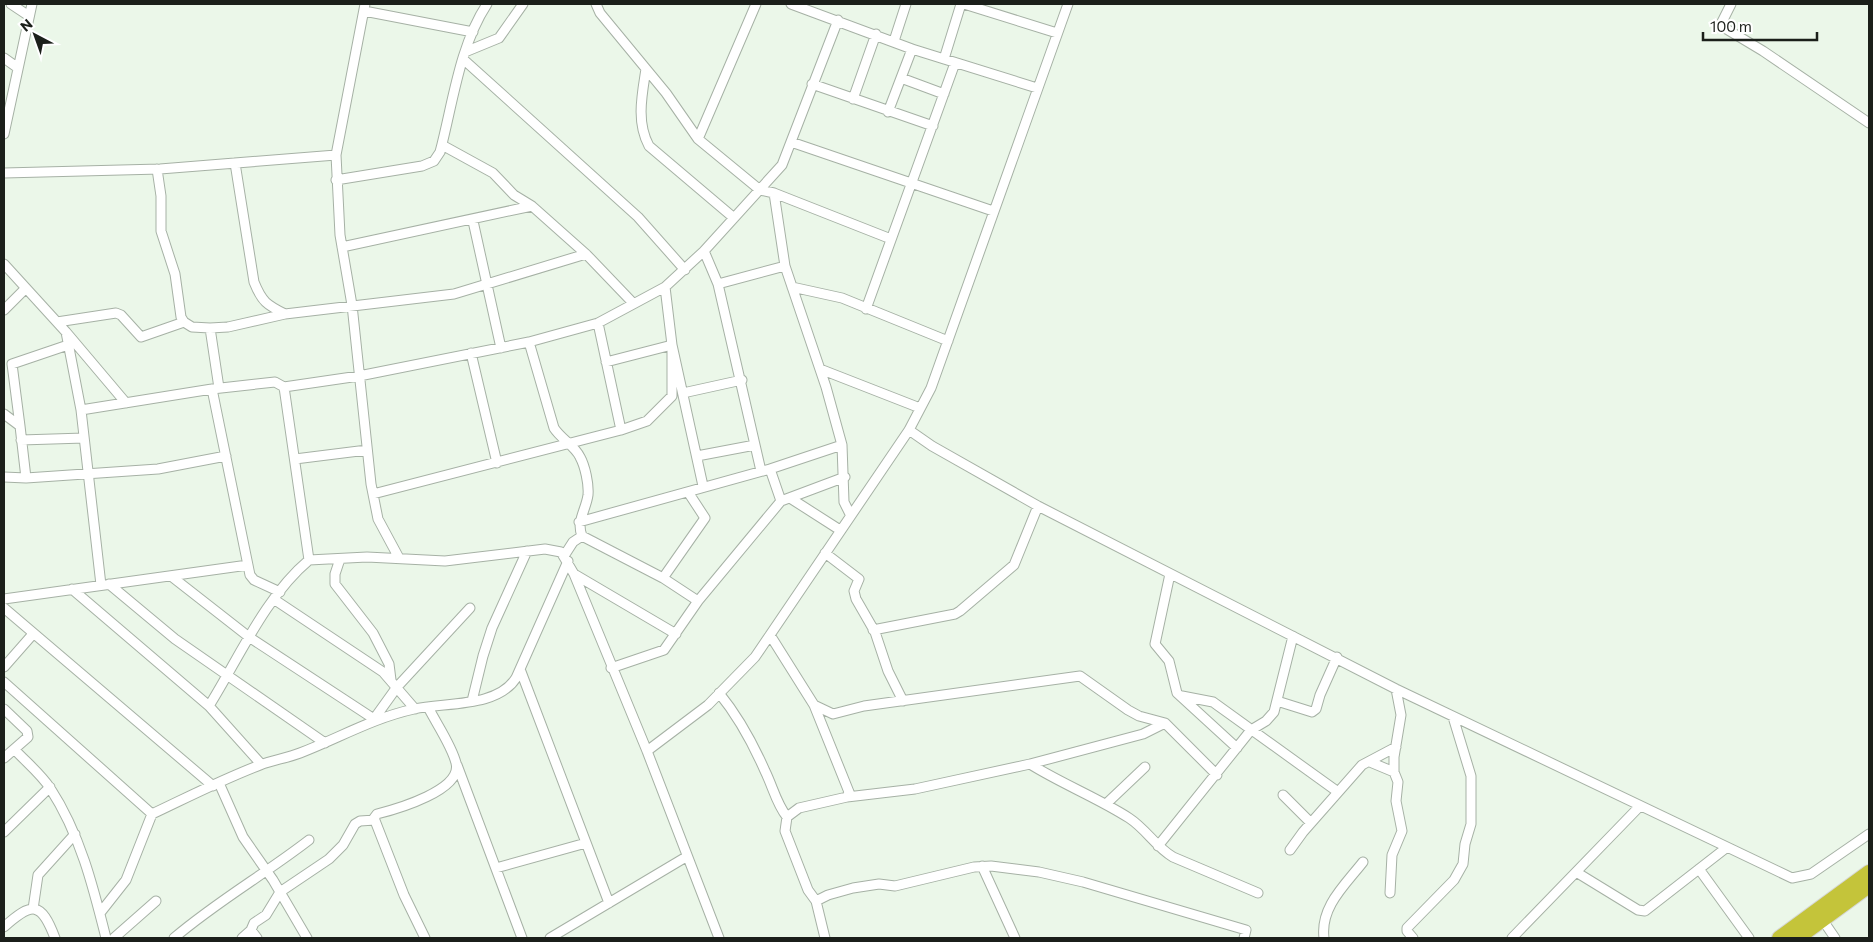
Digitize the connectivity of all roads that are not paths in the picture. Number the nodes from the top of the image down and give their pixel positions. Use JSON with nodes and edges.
{"nodes":[{"id":1,"x":11,"y":4,"type":"edge"},
{"id":2,"x":32,"y":4,"type":"edge"},
{"id":3,"x":487,"y":4,"type":"edge"},
{"id":4,"x":523,"y":4,"type":"edge"},
{"id":5,"x":596,"y":4,"type":"edge"},
{"id":6,"x":756,"y":4,"type":"edge"},
{"id":7,"x":791,"y":4,"type":"edge"},
{"id":8,"x":906,"y":4,"type":"edge"},
{"id":9,"x":963,"y":4,"type":"edge"},
{"id":10,"x":1068,"y":4,"type":"edge"},
{"id":11,"x":1731,"y":4,"type":"edge"},
{"id":12,"x":365,"y":7,"type":"edge"},
{"id":13,"x":30,"y":16,"type":"junction"},
{"id":14,"x":838,"y":20,"type":"junction"},
{"id":15,"x":473,"y":32,"type":"junction"},
{"id":16,"x":1058,"y":33,"type":"junction"},
{"id":17,"x":876,"y":34,"type":"junction"},
{"id":18,"x":894,"y":41,"type":"junction"},
{"id":19,"x":912,"y":49,"type":"junction"},
{"id":20,"x":464,"y":56,"type":"junction"},
{"id":21,"x":4,"y":58,"type":"edge"},
{"id":22,"x":944,"y":59,"type":"junction"},
{"id":23,"x":955,"y":63,"type":"junction"},
{"id":24,"x":18,"y":68,"type":"junction"},
{"id":25,"x":646,"y":69,"type":"junction"},
{"id":26,"x":901,"y":78,"type":"junction"},
{"id":27,"x":812,"y":84,"type":"junction"},
{"id":28,"x":1037,"y":88,"type":"junction"},
{"id":29,"x":944,"y":94,"type":"junction"},
{"id":30,"x":853,"y":99,"type":"junction"},
{"id":31,"x":888,"y":112,"type":"junction"},
{"id":32,"x":6,"y":114,"type":"edge"},
{"id":33,"x":1869,"y":123,"type":"edge"},
{"id":34,"x":933,"y":126,"type":"junction"},
{"id":35,"x":4,"y":134,"type":"edge"},
{"id":36,"x":698,"y":139,"type":"junction"},
{"id":37,"x":791,"y":142,"type":"junction"},
{"id":38,"x":442,"y":145,"type":"junction"},
{"id":39,"x":336,"y":155,"type":"junction"},
{"id":40,"x":235,"y":163,"type":"junction"},
{"id":41,"x":157,"y":170,"type":"junction"},
{"id":42,"x":4,"y":173,"type":"edge"},
{"id":43,"x":336,"y":180,"type":"junction"},
{"id":44,"x":910,"y":183,"type":"junction"},
{"id":45,"x":760,"y":190,"type":"junction"},
{"id":46,"x":774,"y":193,"type":"junction"},
{"id":47,"x":532,"y":206,"type":"junction"},
{"id":48,"x":992,"y":211,"type":"junction"},
{"id":49,"x":734,"y":218,"type":"junction"},
{"id":50,"x":473,"y":221,"type":"junction"},
{"id":51,"x":891,"y":239,"type":"junction"},
{"id":52,"x":342,"y":247,"type":"junction"},
{"id":53,"x":704,"y":251,"type":"junction"},
{"id":54,"x":586,"y":254,"type":"junction"},
{"id":55,"x":4,"y":264,"type":"edge"},
{"id":56,"x":785,"y":266,"type":"junction"},
{"id":57,"x":685,"y":270,"type":"junction"},
{"id":58,"x":486,"y":284,"type":"junction"},
{"id":59,"x":718,"y":284,"type":"junction"},
{"id":60,"x":665,"y":287,"type":"junction"},
{"id":61,"x":792,"y":287,"type":"junction"},
{"id":62,"x":26,"y":288,"type":"junction"},
{"id":63,"x":632,"y":303,"type":"junction"},
{"id":64,"x":352,"y":305,"type":"junction"},
{"id":65,"x":866,"y":309,"type":"junction"},
{"id":66,"x":4,"y":310,"type":"edge"},
{"id":67,"x":285,"y":314,"type":"junction"},
{"id":68,"x":56,"y":322,"type":"junction"},
{"id":69,"x":184,"y":322,"type":"junction"},
{"id":70,"x":598,"y":323,"type":"junction"},
{"id":71,"x":210,"y":328,"type":"junction"},
{"id":72,"x":66,"y":332,"type":"junction"},
{"id":73,"x":529,"y":342,"type":"junction"},
{"id":74,"x":948,"y":342,"type":"junction"},
{"id":75,"x":68,"y":345,"type":"junction"},
{"id":76,"x":672,"y":345,"type":"junction"},
{"id":77,"x":501,"y":348,"type":"junction"},
{"id":78,"x":471,"y":353,"type":"junction"},
{"id":79,"x":606,"y":362,"type":"junction"},
{"id":80,"x":820,"y":369,"type":"junction"},
{"id":81,"x":359,"y":376,"type":"junction"},
{"id":82,"x":742,"y":380,"type":"junction"},
{"id":83,"x":284,"y":388,"type":"junction"},
{"id":84,"x":216,"y":389,"type":"junction"},
{"id":85,"x":683,"y":393,"type":"junction"},
{"id":86,"x":126,"y":403,"type":"junction"},
{"id":87,"x":920,"y":408,"type":"junction"},
{"id":88,"x":81,"y":410,"type":"junction"},
{"id":89,"x":4,"y":414,"type":"edge"},
{"id":90,"x":20,"y":426,"type":"junction"},
{"id":91,"x":621,"y":430,"type":"junction"},
{"id":92,"x":909,"y":430,"type":"junction"},
{"id":93,"x":84,"y":438,"type":"junction"},
{"id":94,"x":21,"y":440,"type":"junction"},
{"id":95,"x":569,"y":444,"type":"junction"},
{"id":96,"x":755,"y":445,"type":"junction"},
{"id":97,"x":842,"y":445,"type":"junction"},
{"id":98,"x":368,"y":450,"type":"junction"},
{"id":99,"x":226,"y":456,"type":"junction"},
{"id":100,"x":696,"y":456,"type":"junction"},
{"id":101,"x":295,"y":459,"type":"junction"},
{"id":102,"x":497,"y":463,"type":"junction"},
{"id":103,"x":765,"y":470,"type":"junction"},
{"id":104,"x":87,"y":473,"type":"junction"},
{"id":105,"x":4,"y":477,"type":"edge"},
{"id":106,"x":845,"y":477,"type":"junction"},
{"id":107,"x":26,"y":478,"type":"junction"},
{"id":108,"x":703,"y":486,"type":"junction"},
{"id":109,"x":688,"y":492,"type":"junction"},
{"id":110,"x":373,"y":494,"type":"junction"},
{"id":111,"x":785,"y":499,"type":"junction"},
{"id":112,"x":1038,"y":506,"type":"junction"},
{"id":113,"x":850,"y":514,"type":"junction"},
{"id":114,"x":579,"y":522,"type":"junction"},
{"id":115,"x":840,"y":530,"type":"junction"},
{"id":116,"x":582,"y":536,"type":"junction"},
{"id":117,"x":527,"y":550,"type":"junction"},
{"id":118,"x":825,"y":553,"type":"junction"},
{"id":119,"x":399,"y":558,"type":"junction"},
{"id":120,"x":566,"y":558,"type":"junction"},
{"id":121,"x":340,"y":559,"type":"junction"},
{"id":122,"x":309,"y":560,"type":"junction"},
{"id":123,"x":248,"y":565,"type":"junction"},
{"id":124,"x":574,"y":574,"type":"junction"},
{"id":125,"x":1170,"y":574,"type":"junction"},
{"id":126,"x":171,"y":576,"type":"junction"},
{"id":127,"x":663,"y":578,"type":"junction"},
{"id":128,"x":105,"y":585,"type":"junction"},
{"id":129,"x":72,"y":589,"type":"junction"},
{"id":130,"x":277,"y":596,"type":"junction"},
{"id":131,"x":4,"y":599,"type":"edge"},
{"id":132,"x":698,"y":601,"type":"junction"},
{"id":133,"x":4,"y":608,"type":"edge"},
{"id":134,"x":470,"y":608,"type":"dead end"},
{"id":135,"x":873,"y":630,"type":"junction"},
{"id":136,"x":33,"y":634,"type":"junction"},
{"id":137,"x":676,"y":634,"type":"junction"},
{"id":138,"x":770,"y":635,"type":"junction"},
{"id":139,"x":1293,"y":636,"type":"junction"},
{"id":140,"x":249,"y":637,"type":"junction"},
{"id":141,"x":1337,"y":658,"type":"junction"},
{"id":142,"x":4,"y":667,"type":"edge"},
{"id":143,"x":520,"y":668,"type":"junction"},
{"id":144,"x":611,"y":668,"type":"junction"},
{"id":145,"x":228,"y":676,"type":"junction"},
{"id":146,"x":4,"y":682,"type":"edge"},
{"id":147,"x":394,"y":683,"type":"junction"},
{"id":148,"x":1396,"y":688,"type":"junction"},
{"id":149,"x":719,"y":693,"type":"junction"},
{"id":150,"x":1181,"y":696,"type":"junction"},
{"id":151,"x":903,"y":700,"type":"junction"},
{"id":152,"x":472,"y":701,"type":"junction"},
{"id":153,"x":1277,"y":701,"type":"junction"},
{"id":154,"x":814,"y":705,"type":"junction"},
{"id":155,"x":209,"y":706,"type":"junction"},
{"id":156,"x":428,"y":707,"type":"junction"},
{"id":157,"x":4,"y":709,"type":"edge"},
{"id":158,"x":415,"y":709,"type":"junction"},
{"id":159,"x":1453,"y":717,"type":"junction"},
{"id":160,"x":374,"y":719,"type":"junction"},
{"id":161,"x":1152,"y":720,"type":"junction"},
{"id":162,"x":1165,"y":723,"type":"junction"},
{"id":163,"x":1156,"y":730,"type":"junction"},
{"id":164,"x":1251,"y":730,"type":"junction"},
{"id":165,"x":325,"y":743,"type":"junction"},
{"id":166,"x":1396,"y":747,"type":"junction"},
{"id":167,"x":1237,"y":748,"type":"junction"},
{"id":168,"x":14,"y":749,"type":"junction"},
{"id":169,"x":647,"y":751,"type":"junction"},
{"id":170,"x":4,"y":758,"type":"edge"},
{"id":171,"x":1370,"y":762,"type":"junction"},
{"id":172,"x":261,"y":764,"type":"junction"},
{"id":173,"x":457,"y":764,"type":"junction"},
{"id":174,"x":1030,"y":764,"type":"junction"},
{"id":175,"x":1145,"y":767,"type":"dead end"},
{"id":176,"x":1394,"y":772,"type":"junction"},
{"id":177,"x":1217,"y":775,"type":"junction"},
{"id":178,"x":216,"y":784,"type":"junction"},
{"id":179,"x":50,"y":787,"type":"junction"},
{"id":180,"x":1338,"y":792,"type":"junction"},
{"id":181,"x":1283,"y":795,"type":"dead end"},
{"id":182,"x":847,"y":797,"type":"junction"},
{"id":183,"x":1106,"y":804,"type":"junction"},
{"id":184,"x":1640,"y":806,"type":"junction"},
{"id":185,"x":152,"y":814,"type":"junction"},
{"id":186,"x":787,"y":817,"type":"junction"},
{"id":187,"x":375,"y":820,"type":"junction"},
{"id":188,"x":1311,"y":823,"type":"junction"},
{"id":189,"x":4,"y":832,"type":"edge"},
{"id":190,"x":75,"y":834,"type":"junction"},
{"id":191,"x":1869,"y":834,"type":"edge"},
{"id":192,"x":309,"y":840,"type":"dead end"},
{"id":193,"x":586,"y":843,"type":"junction"},
{"id":194,"x":1158,"y":846,"type":"junction"},
{"id":195,"x":1726,"y":848,"type":"junction"},
{"id":196,"x":1290,"y":850,"type":"dead end"},
{"id":197,"x":686,"y":857,"type":"junction"},
{"id":198,"x":1363,"y":862,"type":"dead end"},
{"id":199,"x":982,"y":866,"type":"junction"},
{"id":200,"x":496,"y":868,"type":"junction"},
{"id":201,"x":1699,"y":870,"type":"junction"},
{"id":202,"x":267,"y":872,"type":"junction"},
{"id":203,"x":1576,"y":872,"type":"junction"},
{"id":204,"x":1869,"y":872,"type":"edge"},
{"id":205,"x":1869,"y":886,"type":"edge"},
{"id":206,"x":280,"y":892,"type":"junction"},
{"id":207,"x":1258,"y":893,"type":"dead end"},
{"id":208,"x":1390,"y":893,"type":"dead end"},
{"id":209,"x":156,"y":900,"type":"dead end"},
{"id":210,"x":816,"y":901,"type":"junction"},
{"id":211,"x":609,"y":903,"type":"junction"},
{"id":212,"x":33,"y":909,"type":"junction"},
{"id":213,"x":100,"y":913,"type":"junction"},
{"id":214,"x":1822,"y":919,"type":"junction"},
{"id":215,"x":4,"y":927,"type":"edge"},
{"id":216,"x":251,"y":930,"type":"junction"},
{"id":217,"x":55,"y":938,"type":"edge"},
{"id":218,"x":106,"y":938,"type":"edge"},
{"id":219,"x":114,"y":938,"type":"edge"},
{"id":220,"x":174,"y":938,"type":"edge"},
{"id":221,"x":242,"y":938,"type":"edge"},
{"id":222,"x":257,"y":938,"type":"edge"},
{"id":223,"x":307,"y":938,"type":"edge"},
{"id":224,"x":425,"y":938,"type":"edge"},
{"id":225,"x":522,"y":938,"type":"edge"},
{"id":226,"x":550,"y":938,"type":"edge"},
{"id":227,"x":719,"y":938,"type":"edge"},
{"id":228,"x":825,"y":938,"type":"edge"},
{"id":229,"x":1014,"y":938,"type":"edge"},
{"id":230,"x":1244,"y":938,"type":"edge"},
{"id":231,"x":1324,"y":938,"type":"edge"},
{"id":232,"x":1413,"y":938,"type":"edge"},
{"id":233,"x":1512,"y":938,"type":"edge"},
{"id":234,"x":1749,"y":938,"type":"edge"},
{"id":235,"x":1780,"y":938,"type":"edge"},
{"id":236,"x":1798,"y":938,"type":"edge"},
{"id":237,"x":1834,"y":938,"type":"edge"}],
"edges":[{"from":1,"to":13,"type":"street"},
{"from":2,"to":13,"type":"street"},
{"from":3,"to":15,"type":"street"},
{"from":4,"to":20,"type":"street"},
{"from":5,"to":25,"type":"street"},
{"from":6,"to":36,"type":"street"},
{"from":7,"to":14,"type":"street"},
{"from":8,"to":18,"type":"street"},
{"from":9,"to":16,"type":"street"},
{"from":9,"to":22,"type":"street"},
{"from":10,"to":16,"type":"street"},
{"from":11,"to":33,"type":"street"},
{"from":12,"to":15,"type":"street"},
{"from":12,"to":39,"type":"street"},
{"from":13,"to":24,"type":"street"},
{"from":14,"to":17,"type":"street"},
{"from":14,"to":27,"type":"street"},
{"from":15,"to":20,"type":"street"},
{"from":16,"to":28,"type":"street"},
{"from":17,"to":18,"type":"street"},
{"from":17,"to":30,"type":"street"},
{"from":18,"to":19,"type":"street"},
{"from":19,"to":22,"type":"street"},
{"from":19,"to":26,"type":"street"},
{"from":20,"to":38,"type":"street"},
{"from":20,"to":57,"type":"street"},
{"from":21,"to":24,"type":"street"},
{"from":22,"to":23,"type":"street"},
{"from":23,"to":28,"type":"street"},
{"from":23,"to":29,"type":"street"},
{"from":24,"to":32,"type":"street"},
{"from":25,"to":36,"type":"street"},
{"from":25,"to":49,"type":"street"},
{"from":26,"to":29,"type":"street"},
{"from":26,"to":31,"type":"street"},
{"from":27,"to":30,"type":"street"},
{"from":27,"to":37,"type":"street"},
{"from":28,"to":48,"type":"street"},
{"from":29,"to":34,"type":"street"},
{"from":30,"to":31,"type":"street"},
{"from":31,"to":34,"type":"street"},
{"from":32,"to":35,"type":"street"},
{"from":34,"to":44,"type":"street"},
{"from":36,"to":45,"type":"street"},
{"from":37,"to":44,"type":"street"},
{"from":37,"to":45,"type":"street"},
{"from":38,"to":43,"type":"street"},
{"from":38,"to":47,"type":"street"},
{"from":39,"to":40,"type":"street"},
{"from":39,"to":43,"type":"street"},
{"from":40,"to":41,"type":"street"},
{"from":40,"to":67,"type":"street"},
{"from":41,"to":42,"type":"street"},
{"from":41,"to":69,"type":"street"},
{"from":43,"to":52,"type":"street"},
{"from":44,"to":48,"type":"street"},
{"from":44,"to":51,"type":"street"},
{"from":45,"to":46,"type":"street"},
{"from":45,"to":49,"type":"street"},
{"from":46,"to":51,"type":"street"},
{"from":46,"to":56,"type":"street"},
{"from":47,"to":50,"type":"street"},
{"from":47,"to":54,"type":"street"},
{"from":48,"to":74,"type":"street"},
{"from":49,"to":53,"type":"street"},
{"from":50,"to":52,"type":"street"},
{"from":50,"to":58,"type":"street"},
{"from":51,"to":65,"type":"street"},
{"from":52,"to":64,"type":"street"},
{"from":53,"to":57,"type":"street"},
{"from":53,"to":59,"type":"street"},
{"from":54,"to":58,"type":"street"},
{"from":54,"to":63,"type":"street"},
{"from":55,"to":62,"type":"street"},
{"from":56,"to":59,"type":"street"},
{"from":56,"to":61,"type":"street"},
{"from":57,"to":60,"type":"street"},
{"from":58,"to":64,"type":"street"},
{"from":58,"to":77,"type":"street"},
{"from":59,"to":82,"type":"street"},
{"from":60,"to":63,"type":"street"},
{"from":60,"to":76,"type":"street"},
{"from":61,"to":65,"type":"street"},
{"from":61,"to":80,"type":"street"},
{"from":62,"to":66,"type":"street"},
{"from":62,"to":68,"type":"street"},
{"from":63,"to":70,"type":"street"},
{"from":64,"to":67,"type":"street"},
{"from":64,"to":81,"type":"street"},
{"from":65,"to":74,"type":"street"},
{"from":67,"to":71,"type":"street"},
{"from":68,"to":69,"type":"street"},
{"from":68,"to":72,"type":"street"},
{"from":69,"to":71,"type":"street"},
{"from":70,"to":73,"type":"street"},
{"from":70,"to":79,"type":"street"},
{"from":71,"to":84,"type":"street"},
{"from":72,"to":75,"type":"street"},
{"from":72,"to":86,"type":"street"},
{"from":73,"to":77,"type":"street"},
{"from":73,"to":95,"type":"street"},
{"from":74,"to":87,"type":"street"},
{"from":75,"to":88,"type":"street"},
{"from":75,"to":90,"type":"street"},
{"from":76,"to":79,"type":"street"},
{"from":76,"to":85,"type":"street"},
{"from":76,"to":91,"type":"street"},
{"from":77,"to":78,"type":"street"},
{"from":78,"to":81,"type":"street"},
{"from":78,"to":102,"type":"street"},
{"from":79,"to":91,"type":"street"},
{"from":80,"to":87,"type":"street"},
{"from":80,"to":97,"type":"street"},
{"from":81,"to":83,"type":"street"},
{"from":81,"to":98,"type":"street"},
{"from":82,"to":85,"type":"street"},
{"from":82,"to":96,"type":"street"},
{"from":83,"to":84,"type":"street"},
{"from":83,"to":101,"type":"street"},
{"from":84,"to":86,"type":"street"},
{"from":84,"to":99,"type":"street"},
{"from":85,"to":100,"type":"street"},
{"from":86,"to":88,"type":"street"},
{"from":87,"to":92,"type":"street"},
{"from":88,"to":93,"type":"street"},
{"from":89,"to":90,"type":"street"},
{"from":90,"to":94,"type":"street"},
{"from":91,"to":95,"type":"street"},
{"from":92,"to":112,"type":"street"},
{"from":92,"to":113,"type":"street"},
{"from":93,"to":94,"type":"street"},
{"from":93,"to":104,"type":"street"},
{"from":94,"to":107,"type":"street"},
{"from":95,"to":102,"type":"street"},
{"from":95,"to":114,"type":"street"},
{"from":96,"to":100,"type":"street"},
{"from":96,"to":103,"type":"street"},
{"from":97,"to":103,"type":"street"},
{"from":97,"to":106,"type":"street"},
{"from":98,"to":101,"type":"street"},
{"from":98,"to":110,"type":"street"},
{"from":99,"to":104,"type":"street"},
{"from":99,"to":123,"type":"street"},
{"from":100,"to":108,"type":"street"},
{"from":101,"to":122,"type":"street"},
{"from":102,"to":110,"type":"street"},
{"from":103,"to":108,"type":"street"},
{"from":103,"to":111,"type":"street"},
{"from":104,"to":107,"type":"street"},
{"from":104,"to":128,"type":"street"},
{"from":105,"to":107,"type":"street"},
{"from":106,"to":111,"type":"street"},
{"from":106,"to":113,"type":"street"},
{"from":108,"to":109,"type":"street"},
{"from":109,"to":114,"type":"street"},
{"from":109,"to":127,"type":"street"},
{"from":110,"to":119,"type":"street"},
{"from":111,"to":115,"type":"street"},
{"from":111,"to":132,"type":"street"},
{"from":112,"to":125,"type":"street"},
{"from":112,"to":135,"type":"street"},
{"from":113,"to":115,"type":"street"},
{"from":114,"to":116,"type":"street"},
{"from":115,"to":118,"type":"street"},
{"from":116,"to":120,"type":"street"},
{"from":116,"to":127,"type":"street"},
{"from":117,"to":119,"type":"street"},
{"from":117,"to":120,"type":"street"},
{"from":117,"to":152,"type":"street"},
{"from":118,"to":135,"type":"street"},
{"from":118,"to":138,"type":"street"},
{"from":119,"to":121,"type":"street"},
{"from":120,"to":124,"type":"street"},
{"from":120,"to":143,"type":"street"},
{"from":121,"to":122,"type":"street"},
{"from":121,"to":147,"type":"street"},
{"from":122,"to":130,"type":"street"},
{"from":123,"to":126,"type":"street"},
{"from":123,"to":130,"type":"street"},
{"from":124,"to":137,"type":"street"},
{"from":124,"to":144,"type":"street"},
{"from":125,"to":139,"type":"street"},
{"from":125,"to":150,"type":"street"},
{"from":126,"to":128,"type":"street"},
{"from":126,"to":140,"type":"street"},
{"from":127,"to":132,"type":"street"},
{"from":128,"to":129,"type":"street"},
{"from":128,"to":145,"type":"street"},
{"from":129,"to":131,"type":"street"},
{"from":129,"to":155,"type":"street"},
{"from":130,"to":140,"type":"street"},
{"from":130,"to":147,"type":"street"},
{"from":132,"to":137,"type":"street"},
{"from":133,"to":136,"type":"street"},
{"from":134,"to":147,"type":"street"},
{"from":135,"to":151,"type":"street"},
{"from":136,"to":142,"type":"street"},
{"from":136,"to":178,"type":"street"},
{"from":137,"to":144,"type":"street"},
{"from":138,"to":149,"type":"street"},
{"from":138,"to":154,"type":"street"},
{"from":139,"to":141,"type":"street"},
{"from":139,"to":153,"type":"street"},
{"from":140,"to":145,"type":"street"},
{"from":140,"to":160,"type":"street"},
{"from":141,"to":148,"type":"street"},
{"from":141,"to":153,"type":"street"},
{"from":143,"to":152,"type":"street"},
{"from":143,"to":193,"type":"street"},
{"from":144,"to":169,"type":"street"},
{"from":145,"to":155,"type":"street"},
{"from":145,"to":165,"type":"street"},
{"from":146,"to":185,"type":"street"},
{"from":147,"to":158,"type":"street"},
{"from":147,"to":160,"type":"street"},
{"from":148,"to":159,"type":"street"},
{"from":148,"to":166,"type":"street"},
{"from":149,"to":169,"type":"street"},
{"from":149,"to":186,"type":"street"},
{"from":150,"to":164,"type":"street"},
{"from":150,"to":167,"type":"street"},
{"from":151,"to":154,"type":"street"},
{"from":151,"to":161,"type":"street"},
{"from":152,"to":156,"type":"street"},
{"from":153,"to":164,"type":"street"},
{"from":154,"to":182,"type":"street"},
{"from":155,"to":172,"type":"street"},
{"from":156,"to":158,"type":"street"},
{"from":156,"to":173,"type":"street"},
{"from":157,"to":168,"type":"street"},
{"from":158,"to":160,"type":"street"},
{"from":159,"to":184,"type":"street"},
{"from":159,"to":232,"type":"street"},
{"from":160,"to":165,"type":"street"},
{"from":161,"to":162,"type":"street"},
{"from":161,"to":163,"type":"street"},
{"from":162,"to":163,"type":"street"},
{"from":162,"to":177,"type":"street"},
{"from":163,"to":174,"type":"street"},
{"from":164,"to":167,"type":"street"},
{"from":164,"to":180,"type":"street"},
{"from":165,"to":172,"type":"street"},
{"from":166,"to":171,"type":"street"},
{"from":166,"to":176,"type":"street"},
{"from":167,"to":177,"type":"street"},
{"from":168,"to":170,"type":"street"},
{"from":168,"to":179,"type":"street"},
{"from":169,"to":197,"type":"street"},
{"from":171,"to":176,"type":"street"},
{"from":171,"to":180,"type":"street"},
{"from":172,"to":178,"type":"street"},
{"from":173,"to":187,"type":"street"},
{"from":173,"to":200,"type":"street"},
{"from":174,"to":182,"type":"street"},
{"from":174,"to":183,"type":"street"},
{"from":175,"to":183,"type":"street"},
{"from":176,"to":208,"type":"street"},
{"from":177,"to":194,"type":"street"},
{"from":178,"to":185,"type":"street"},
{"from":178,"to":202,"type":"street"},
{"from":179,"to":189,"type":"street"},
{"from":179,"to":190,"type":"street"},
{"from":180,"to":188,"type":"street"},
{"from":181,"to":188,"type":"street"},
{"from":182,"to":186,"type":"street"},
{"from":183,"to":194,"type":"street"},
{"from":184,"to":195,"type":"street"},
{"from":184,"to":203,"type":"street"},
{"from":185,"to":213,"type":"street"},
{"from":186,"to":210,"type":"street"},
{"from":187,"to":206,"type":"street"},
{"from":187,"to":224,"type":"street"},
{"from":188,"to":196,"type":"street"},
{"from":190,"to":212,"type":"street"},
{"from":190,"to":213,"type":"street"},
{"from":191,"to":195,"type":"street"},
{"from":192,"to":202,"type":"street"},
{"from":193,"to":200,"type":"street"},
{"from":193,"to":211,"type":"street"},
{"from":194,"to":207,"type":"street"},
{"from":195,"to":201,"type":"street"},
{"from":197,"to":211,"type":"street"},
{"from":197,"to":227,"type":"street"},
{"from":198,"to":231,"type":"street"},
{"from":199,"to":210,"type":"street"},
{"from":199,"to":229,"type":"street"},
{"from":199,"to":230,"type":"street"},
{"from":200,"to":225,"type":"street"},
{"from":201,"to":203,"type":"street"},
{"from":201,"to":234,"type":"street"},
{"from":202,"to":206,"type":"street"},
{"from":202,"to":220,"type":"street"},
{"from":203,"to":233,"type":"street"},
{"from":204,"to":235,"type":"highway"},
{"from":205,"to":214,"type":"highway"},
{"from":206,"to":216,"type":"street"},
{"from":206,"to":223,"type":"street"},
{"from":209,"to":219,"type":"street"},
{"from":210,"to":228,"type":"street"},
{"from":211,"to":226,"type":"street"},
{"from":212,"to":215,"type":"street"},
{"from":212,"to":217,"type":"street"},
{"from":213,"to":218,"type":"street"},
{"from":214,"to":236,"type":"highway"},
{"from":214,"to":237,"type":"street"},
{"from":216,"to":221,"type":"street"},
{"from":216,"to":222,"type":"street"}]}
